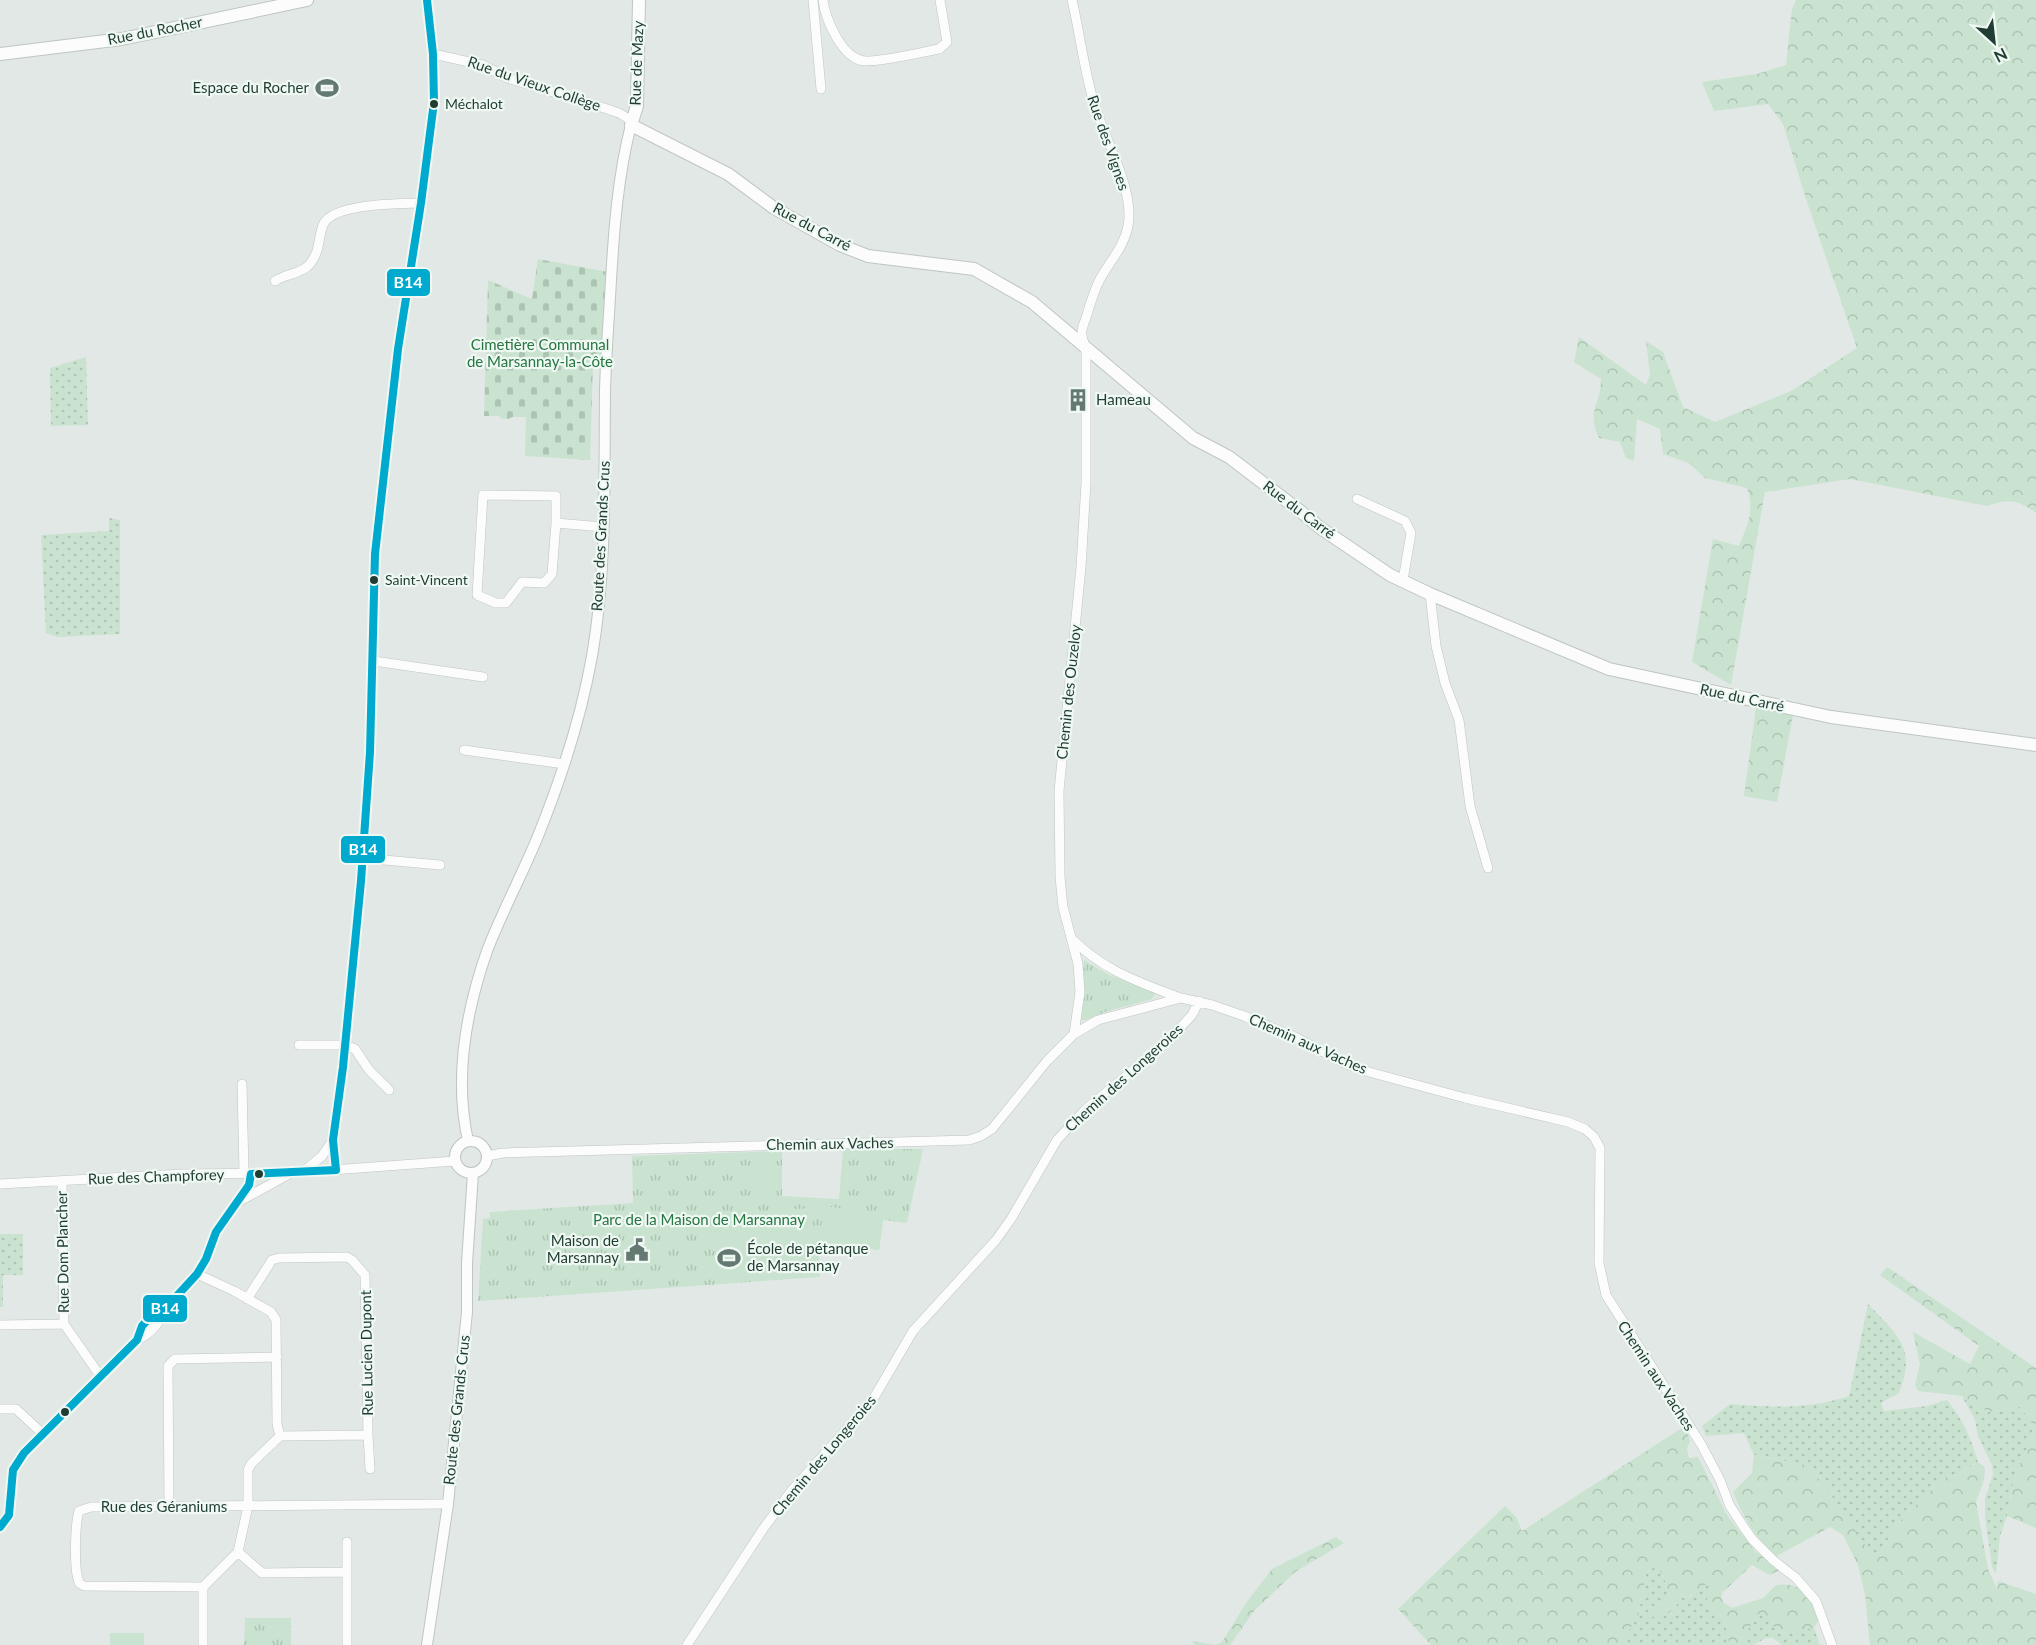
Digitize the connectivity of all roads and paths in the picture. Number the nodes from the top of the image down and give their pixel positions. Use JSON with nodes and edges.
{"nodes":[{"id":1,"x":308,"y":0,"type":"edge"},
{"id":2,"x":427,"y":0,"type":"edge"},
{"id":3,"x":639,"y":0,"type":"edge"},
{"id":4,"x":813,"y":0,"type":"edge"},
{"id":5,"x":823,"y":0,"type":"edge"},
{"id":6,"x":940,"y":0,"type":"edge"},
{"id":7,"x":1072,"y":0,"type":"edge"},
{"id":8,"x":0,"y":54,"type":"edge"},
{"id":9,"x":433,"y":54,"type":"junction"},
{"id":10,"x":821,"y":89,"type":"dead end"},
{"id":11,"x":632,"y":123,"type":"junction"},
{"id":12,"x":421,"y":203,"type":"junction"},
{"id":13,"x":275,"y":281,"type":"dead end"},
{"id":14,"x":1086,"y":348,"type":"junction"},
{"id":15,"x":1357,"y":499,"type":"dead end"},
{"id":16,"x":556,"y":523,"type":"junction"},
{"id":17,"x":603,"y":526,"type":"junction"},
{"id":18,"x":1403,"y":580,"type":"junction"},
{"id":19,"x":1430,"y":594,"type":"junction"},
{"id":20,"x":374,"y":661,"type":"junction"},
{"id":21,"x":483,"y":677,"type":"dead end"},
{"id":22,"x":2036,"y":744,"type":"edge"},
{"id":23,"x":464,"y":750,"type":"dead end"},
{"id":24,"x":564,"y":764,"type":"junction"},
{"id":25,"x":362,"y":858,"type":"junction"},
{"id":26,"x":440,"y":865,"type":"dead end"},
{"id":27,"x":1488,"y":868,"type":"dead end"},
{"id":28,"x":1072,"y":939,"type":"junction"},
{"id":29,"x":1181,"y":998,"type":"junction"},
{"id":30,"x":1199,"y":1001,"type":"junction"},
{"id":31,"x":1074,"y":1034,"type":"junction"},
{"id":32,"x":299,"y":1045,"type":"dead end"},
{"id":33,"x":345,"y":1045,"type":"junction"},
{"id":34,"x":242,"y":1084,"type":"dead end"},
{"id":35,"x":388,"y":1090,"type":"dead end"},
{"id":36,"x":333,"y":1140,"type":"junction"},
{"id":37,"x":468,"y":1141,"type":"junction"},
{"id":38,"x":322,"y":1156,"type":"junction"},
{"id":39,"x":487,"y":1156,"type":"junction"},
{"id":40,"x":455,"y":1161,"type":"junction"},
{"id":41,"x":332,"y":1170,"type":"junction"},
{"id":42,"x":303,"y":1172,"type":"junction"},
{"id":43,"x":247,"y":1173,"type":"junction"},
{"id":44,"x":291,"y":1173,"type":"junction"},
{"id":45,"x":473,"y":1173,"type":"junction"},
{"id":46,"x":261,"y":1174,"type":"junction"},
{"id":47,"x":62,"y":1181,"type":"junction"},
{"id":48,"x":0,"y":1184,"type":"edge"},
{"id":49,"x":267,"y":1186,"type":"junction"},
{"id":50,"x":236,"y":1205,"type":"junction"},
{"id":51,"x":197,"y":1274,"type":"junction"},
{"id":52,"x":247,"y":1299,"type":"junction"},
{"id":53,"x":63,"y":1324,"type":"junction"},
{"id":54,"x":0,"y":1325,"type":"edge"},
{"id":55,"x":277,"y":1357,"type":"junction"},
{"id":56,"x":101,"y":1377,"type":"junction"},
{"id":57,"x":0,"y":1409,"type":"edge"},
{"id":58,"x":43,"y":1434,"type":"junction"},
{"id":59,"x":280,"y":1436,"type":"junction"},
{"id":60,"x":368,"y":1436,"type":"junction"},
{"id":61,"x":370,"y":1469,"type":"dead end"},
{"id":62,"x":448,"y":1504,"type":"junction"},
{"id":63,"x":248,"y":1506,"type":"junction"},
{"id":64,"x":169,"y":1507,"type":"junction"},
{"id":65,"x":0,"y":1527,"type":"edge"},
{"id":66,"x":347,"y":1542,"type":"dead end"},
{"id":67,"x":238,"y":1552,"type":"junction"},
{"id":68,"x":347,"y":1572,"type":"junction"},
{"id":69,"x":203,"y":1587,"type":"junction"},
{"id":70,"x":203,"y":1645,"type":"edge"},
{"id":71,"x":347,"y":1645,"type":"edge"},
{"id":72,"x":427,"y":1645,"type":"edge"},
{"id":73,"x":687,"y":1645,"type":"edge"},
{"id":74,"x":1832,"y":1645,"type":"edge"}],
"edges":[{"from":1,"to":8,"type":"main road","name":"Rue du Rocher"},
{"from":2,"to":9,"type":"street"},
{"from":3,"to":11,"type":"main road","name":"Rue de Mazy"},
{"from":4,"to":10,"type":"street"},
{"from":5,"to":6,"type":"street"},
{"from":7,"to":14,"type":"street","name":"Rue des Vignes"},
{"from":9,"to":11,"type":"street","name":"Rue du Vieux Collège"},
{"from":9,"to":12,"type":"street"},
{"from":11,"to":14,"type":"main road","name":"Rue du Carré"},
{"from":11,"to":17,"type":"street","name":"Route des Grands Crus"},
{"from":12,"to":13,"type":"street"},
{"from":12,"to":20,"type":"street"},
{"from":14,"to":18,"type":"main road","name":"Rue du Carré"},
{"from":14,"to":28,"type":"street","name":"Chemin des Ouzeloy"},
{"from":15,"to":18,"type":"street"},
{"from":16,"to":16,"type":"street"},
{"from":16,"to":17,"type":"street"},
{"from":17,"to":24,"type":"street","name":"Route des Grands Crus"},
{"from":18,"to":19,"type":"main road","name":"Rue du Carré"},
{"from":19,"to":22,"type":"main road","name":"Rue du Carré"},
{"from":19,"to":27,"type":"street"},
{"from":20,"to":21,"type":"street"},
{"from":20,"to":25,"type":"street"},
{"from":23,"to":24,"type":"street"},
{"from":24,"to":37,"type":"street","name":"Route des Grands Crus"},
{"from":25,"to":26,"type":"street"},
{"from":25,"to":33,"type":"street"},
{"from":28,"to":29,"type":"street"},
{"from":28,"to":31,"type":"street","name":"Chemin des Ouzeloy"},
{"from":29,"to":30,"type":"street","name":"Chemin aux Vaches"},
{"from":29,"to":31,"type":"street","name":"Chemin aux Vaches"},
{"from":30,"to":73,"type":"street","name":"Chemin des Longeroies"},
{"from":30,"to":74,"type":"street","name":"Chemin aux Vaches"},
{"from":31,"to":39,"type":"street","name":"Chemin aux Vaches"},
{"from":32,"to":33,"type":"street"},
{"from":33,"to":35,"type":"street"},
{"from":33,"to":36,"type":"street"},
{"from":34,"to":43,"type":"street"},
{"from":36,"to":38,"type":"street"},
{"from":36,"to":41,"type":"street"},
{"from":37,"to":39,"type":"street"},
{"from":37,"to":40,"type":"street"},
{"from":38,"to":41,"type":"street"},
{"from":38,"to":42,"type":"street"},
{"from":39,"to":45,"type":"street"},
{"from":40,"to":41,"type":"street","name":"Rue des Champforey"},
{"from":40,"to":45,"type":"street"},
{"from":41,"to":42,"type":"street","name":"Rue des Champforey"},
{"from":42,"to":44,"type":"street","name":"Rue des Champforey"},
{"from":43,"to":46,"type":"street","name":"Rue des Champforey"},
{"from":43,"to":47,"type":"street","name":"Rue des Champforey"},
{"from":43,"to":50,"type":"street"},
{"from":44,"to":46,"type":"street","name":"Rue des Champforey"},
{"from":44,"to":49,"type":"street"},
{"from":45,"to":62,"type":"street","name":"Route des Grands Crus"},
{"from":46,"to":49,"type":"street"},
{"from":47,"to":48,"type":"street","name":"Rue des Champforey"},
{"from":47,"to":53,"type":"street","name":"Rue Dom Plancher"},
{"from":49,"to":50,"type":"street"},
{"from":50,"to":51,"type":"street"},
{"from":51,"to":52,"type":"street"},
{"from":51,"to":56,"type":"street"},
{"from":52,"to":55,"type":"street"},
{"from":52,"to":60,"type":"street","name":"Rue Lucien Dupont"},
{"from":53,"to":54,"type":"street"},
{"from":53,"to":56,"type":"street"},
{"from":55,"to":59,"type":"street"},
{"from":55,"to":64,"type":"street"},
{"from":56,"to":58,"type":"street"},
{"from":57,"to":58,"type":"street"},
{"from":58,"to":65,"type":"street"},
{"from":59,"to":60,"type":"street","name":"Rue Lucien Dupont"},
{"from":59,"to":63,"type":"street"},
{"from":60,"to":61,"type":"street","name":"Rue Lucien Dupont"},
{"from":62,"to":63,"type":"street","name":"Rue des Géraniums"},
{"from":62,"to":72,"type":"street","name":"Route des Grands Crus"},
{"from":63,"to":64,"type":"street","name":"Rue des Géraniums"},
{"from":63,"to":67,"type":"street"},
{"from":64,"to":69,"type":"street","name":"Rue des Géraniums"},
{"from":66,"to":68,"type":"street"},
{"from":67,"to":68,"type":"street"},
{"from":67,"to":69,"type":"street"},
{"from":68,"to":71,"type":"street"},
{"from":69,"to":70,"type":"street"}]}
